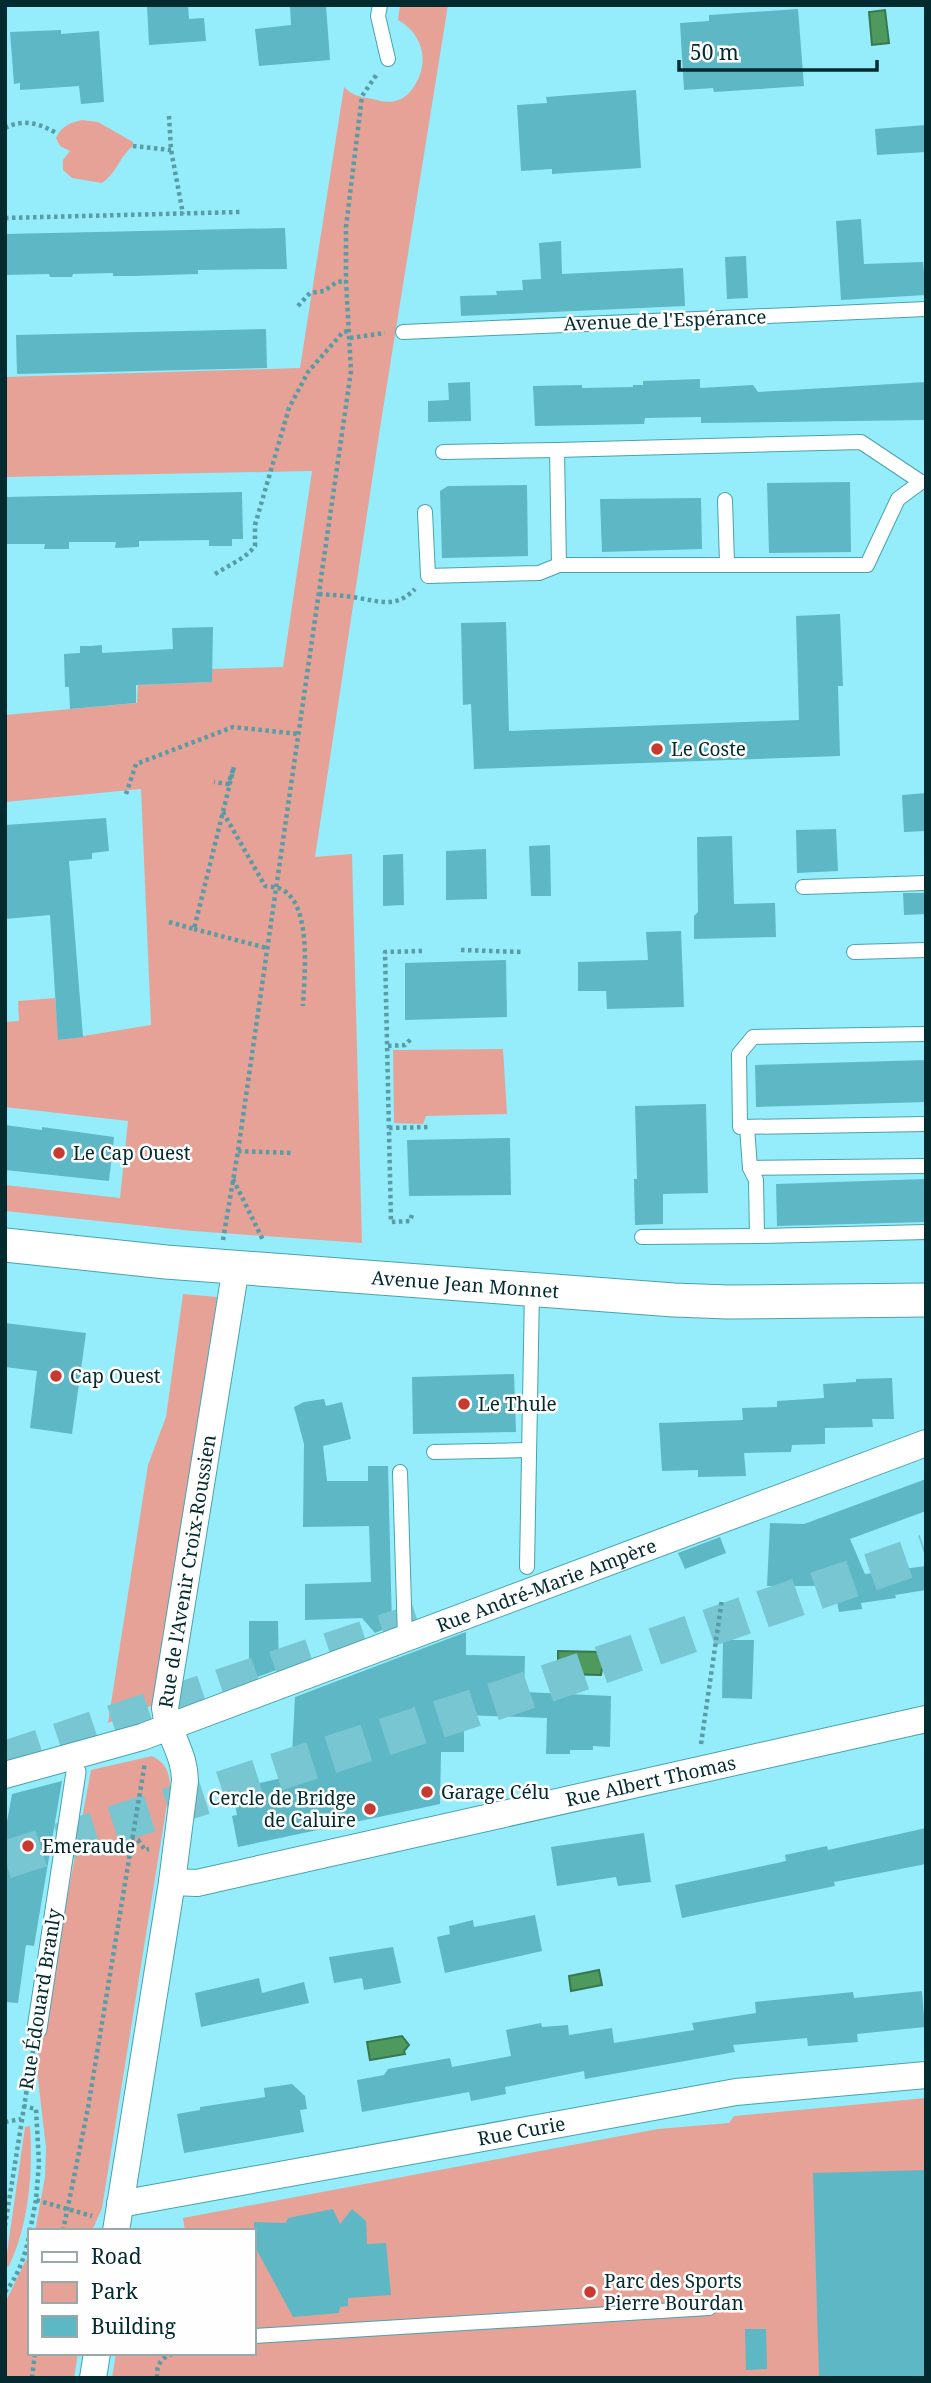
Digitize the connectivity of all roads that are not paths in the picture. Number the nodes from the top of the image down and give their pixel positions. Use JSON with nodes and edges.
{"nodes":[{"id":1,"x":380,"y":5,"type":"edge"},
{"id":2,"x":388,"y":59,"type":"road end"},
{"id":3,"x":926,"y":309,"type":"edge"},
{"id":4,"x":403,"y":331,"type":"road end"},
{"id":5,"x":557,"y":450,"type":"junction"},
{"id":6,"x":443,"y":452,"type":"dead end"},
{"id":7,"x":924,"y":482,"type":"edge"},
{"id":8,"x":725,"y":500,"type":"dead end"},
{"id":9,"x":425,"y":512,"type":"dead end"},
{"id":10,"x":727,"y":563,"type":"junction"},
{"id":11,"x":559,"y":565,"type":"junction"},
{"id":12,"x":926,"y":883,"type":"edge"},
{"id":13,"x":803,"y":887,"type":"dead end"},
{"id":14,"x":926,"y":950,"type":"edge"},
{"id":15,"x":854,"y":952,"type":"dead end"},
{"id":16,"x":926,"y":1034,"type":"edge"},
{"id":17,"x":926,"y":1124,"type":"edge"},
{"id":18,"x":747,"y":1127,"type":"junction"},
{"id":19,"x":926,"y":1166,"type":"edge"},
{"id":20,"x":750,"y":1168,"type":"junction"},
{"id":21,"x":926,"y":1232,"type":"edge"},
{"id":22,"x":757,"y":1236,"type":"junction"},
{"id":23,"x":642,"y":1237,"type":"dead end"},
{"id":24,"x":5,"y":1245,"type":"edge"},
{"id":25,"x":229,"y":1256,"type":"junction"},
{"id":26,"x":532,"y":1290,"type":"junction"},
{"id":27,"x":926,"y":1300,"type":"edge"},
{"id":28,"x":926,"y":1443,"type":"edge"},
{"id":29,"x":528,"y":1450,"type":"junction"},
{"id":30,"x":434,"y":1452,"type":"dead end"},
{"id":31,"x":400,"y":1472,"type":"dead end"},
{"id":32,"x":527,"y":1567,"type":"dead end"},
{"id":33,"x":405,"y":1638,"type":"junction"},
{"id":34,"x":926,"y":1719,"type":"edge"},
{"id":35,"x":167,"y":1727,"type":"junction"},
{"id":36,"x":76,"y":1772,"type":"dead end"},
{"id":37,"x":5,"y":1774,"type":"edge"},
{"id":38,"x":172,"y":1882,"type":"junction"},
{"id":39,"x":37,"y":2029,"type":"road end"},
{"id":40,"x":926,"y":2075,"type":"edge"},
{"id":41,"x":112,"y":2218,"type":"edge"},
{"id":42,"x":709,"y":2308,"type":"dead end"},
{"id":43,"x":256,"y":2336,"type":"edge"},
{"id":44,"x":97,"y":2355,"type":"edge"},
{"id":45,"x":93,"y":2378,"type":"edge"}],
"edges":[{"from":1,"to":2,"type":"lane"},
{"from":3,"to":4,"type":"lane","name":"Avenue de l'Espérance"},
{"from":5,"to":6,"type":"lane"},
{"from":5,"to":7,"type":"lane"},
{"from":5,"to":11,"type":"lane"},
{"from":7,"to":10,"type":"lane"},
{"from":8,"to":10,"type":"lane"},
{"from":9,"to":11,"type":"lane"},
{"from":10,"to":11,"type":"lane"},
{"from":12,"to":13,"type":"lane"},
{"from":14,"to":15,"type":"lane"},
{"from":16,"to":18,"type":"lane"},
{"from":17,"to":18,"type":"lane"},
{"from":18,"to":20,"type":"lane"},
{"from":19,"to":20,"type":"lane"},
{"from":20,"to":22,"type":"lane"},
{"from":21,"to":22,"type":"lane"},
{"from":22,"to":23,"type":"lane"},
{"from":24,"to":25,"type":"street","name":"Avenue Jean Monnet"},
{"from":25,"to":26,"type":"street","name":"Avenue Jean Monnet"},
{"from":25,"to":35,"type":"street","name":"Rue de l'Avenir Croix-Roussien"},
{"from":26,"to":27,"type":"street","name":"Avenue Jean Monnet"},
{"from":26,"to":29,"type":"lane"},
{"from":28,"to":33,"type":"street","name":"Rue André-Marie Ampère"},
{"from":29,"to":30,"type":"lane"},
{"from":29,"to":32,"type":"lane"},
{"from":31,"to":33,"type":"lane"},
{"from":33,"to":35,"type":"street","name":"Rue André-Marie Ampère"},
{"from":34,"to":38,"type":"street","name":"Rue Albert Thomas"},
{"from":35,"to":37,"type":"street","name":"Rue André-Marie Ampère"},
{"from":35,"to":38,"type":"street","name":"Rue de l'Avenir Croix-Roussien"},
{"from":36,"to":39,"type":"street","name":"Rue Édouard Branly"},
{"from":38,"to":41,"type":"street","name":"Rue de l'Avenir Croix-Roussien"},
{"from":40,"to":41,"type":"street","name":"Rue Curie"},
{"from":42,"to":43,"type":"lane"},
{"from":44,"to":45,"type":"street"}]}
